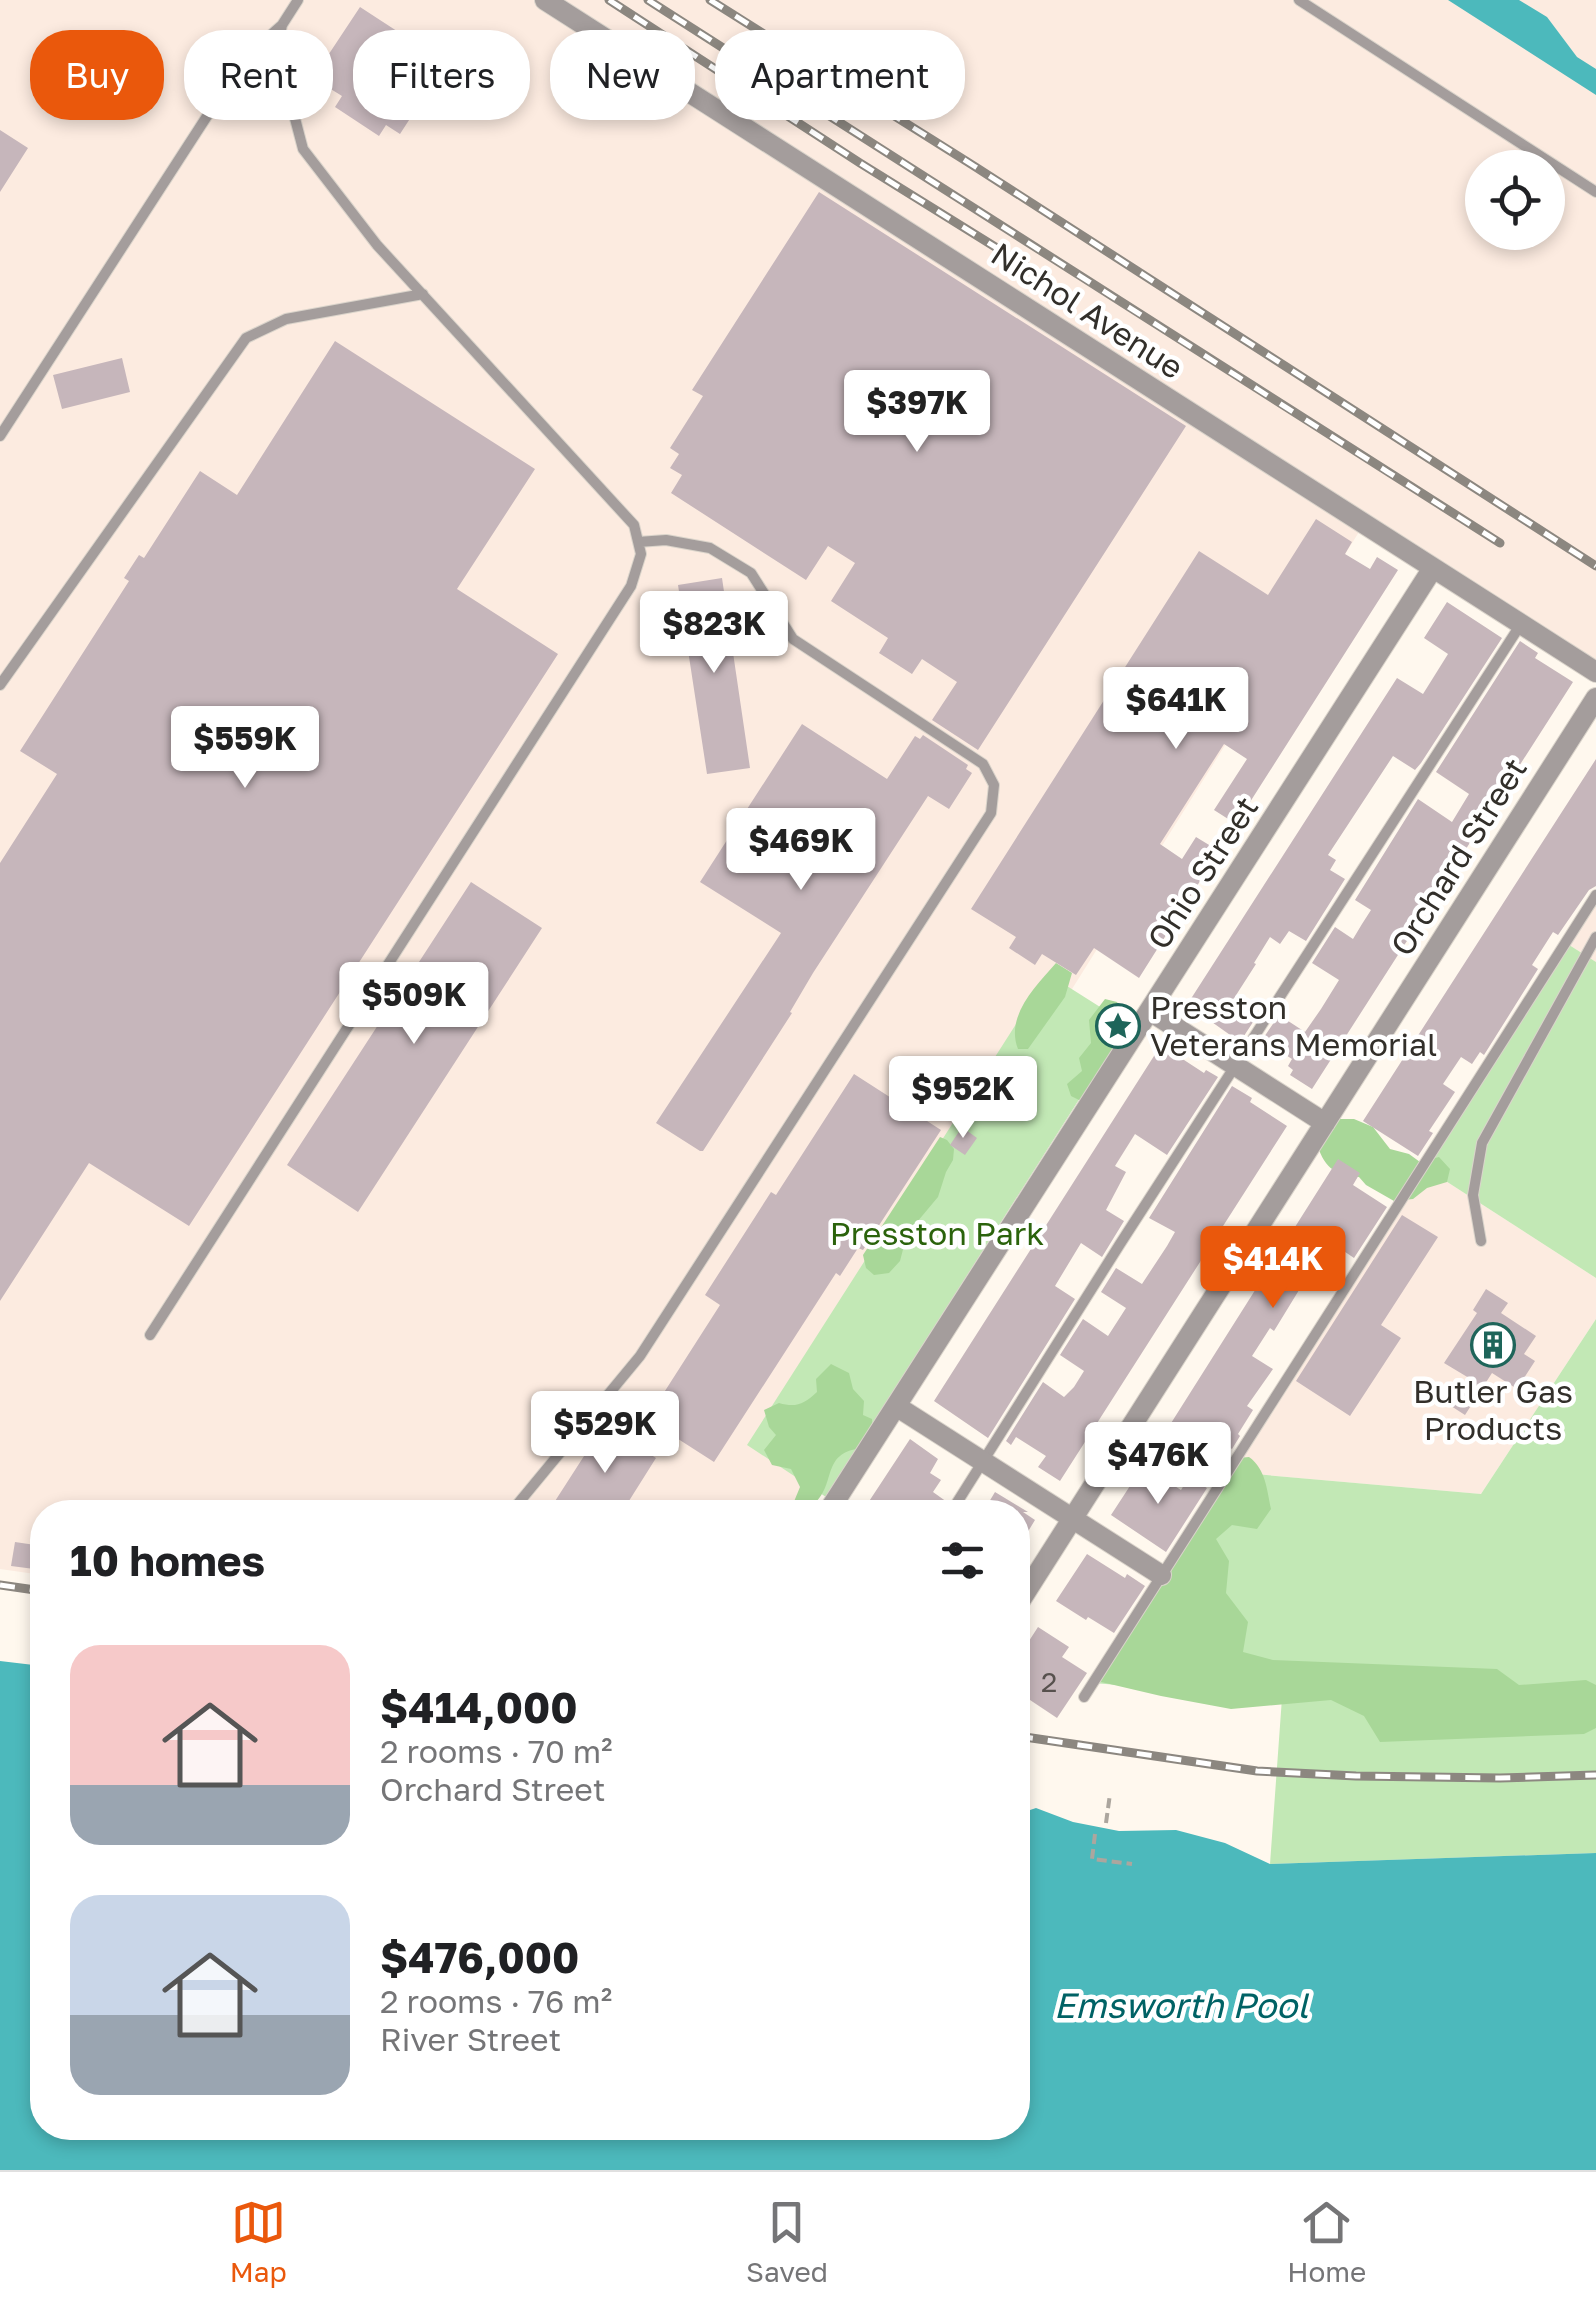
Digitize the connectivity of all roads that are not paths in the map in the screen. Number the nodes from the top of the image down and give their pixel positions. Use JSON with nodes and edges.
{"nodes":[{"id":1,"x":298,"y":0,"type":"edge"},
{"id":2,"x":545,"y":0,"type":"edge"},
{"id":3,"x":1299,"y":0,"type":"edge"},
{"id":4,"x":282,"y":26,"type":"junction"},
{"id":5,"x":1596,"y":192,"type":"edge"},
{"id":6,"x":423,"y":294,"type":"junction"},
{"id":7,"x":0,"y":436,"type":"edge"},
{"id":8,"x":638,"y":542,"type":"junction"},
{"id":9,"x":1433,"y":568,"type":"junction"},
{"id":10,"x":1521,"y":624,"type":"junction"},
{"id":11,"x":1596,"y":672,"type":"edge"},
{"id":12,"x":0,"y":685,"type":"edge"},
{"id":13,"x":1596,"y":698,"type":"edge"},
{"id":14,"x":1596,"y":894,"type":"edge"},
{"id":15,"x":1596,"y":937,"type":"edge"},
{"id":16,"x":1150,"y":1011,"type":"junction"},
{"id":17,"x":1235,"y":1066,"type":"junction"},
{"id":18,"x":1326,"y":1123,"type":"junction"},
{"id":19,"x":1481,"y":1241,"type":"dead end"},
{"id":20,"x":150,"y":1335,"type":"dead end"},
{"id":21,"x":896,"y":1406,"type":"junction"},
{"id":22,"x":983,"y":1461,"type":"junction"},
{"id":23,"x":521,"y":1500,"type":"edge"},
{"id":24,"x":836,"y":1500,"type":"edge"},
{"id":25,"x":959,"y":1500,"type":"edge"},
{"id":26,"x":1072,"y":1518,"type":"junction"},
{"id":27,"x":1161,"y":1575,"type":"junction"},
{"id":28,"x":1030,"y":1585,"type":"edge"},
{"id":29,"x":1084,"y":1697,"type":"dead end"}],
"edges":[{"from":1,"to":4,"type":"lane"},
{"from":2,"to":9,"type":"street","name":"Nichol Avenue"},
{"from":3,"to":5,"type":"lane"},
{"from":4,"to":6,"type":"lane"},
{"from":4,"to":7,"type":"lane"},
{"from":6,"to":8,"type":"lane"},
{"from":6,"to":12,"type":"lane"},
{"from":8,"to":20,"type":"lane"},
{"from":8,"to":23,"type":"lane"},
{"from":9,"to":10,"type":"street","name":"Nichol Avenue"},
{"from":9,"to":16,"type":"street","name":"Ohio Street"},
{"from":10,"to":11,"type":"street","name":"Nichol Avenue"},
{"from":10,"to":17,"type":"lane"},
{"from":13,"to":18,"type":"street","name":"Orchard Street"},
{"from":14,"to":27,"type":"lane"},
{"from":15,"to":19,"type":"lane"},
{"from":16,"to":17,"type":"street"},
{"from":16,"to":21,"type":"street","name":"Ohio Street"},
{"from":17,"to":18,"type":"street"},
{"from":17,"to":22,"type":"lane"},
{"from":18,"to":26,"type":"street","name":"Orchard Street"},
{"from":21,"to":22,"type":"street"},
{"from":21,"to":24,"type":"street","name":"Ohio Street"},
{"from":22,"to":25,"type":"lane"},
{"from":22,"to":26,"type":"street"},
{"from":26,"to":27,"type":"street"},
{"from":26,"to":28,"type":"street","name":"Orchard Street"},
{"from":27,"to":29,"type":"lane"}]}
